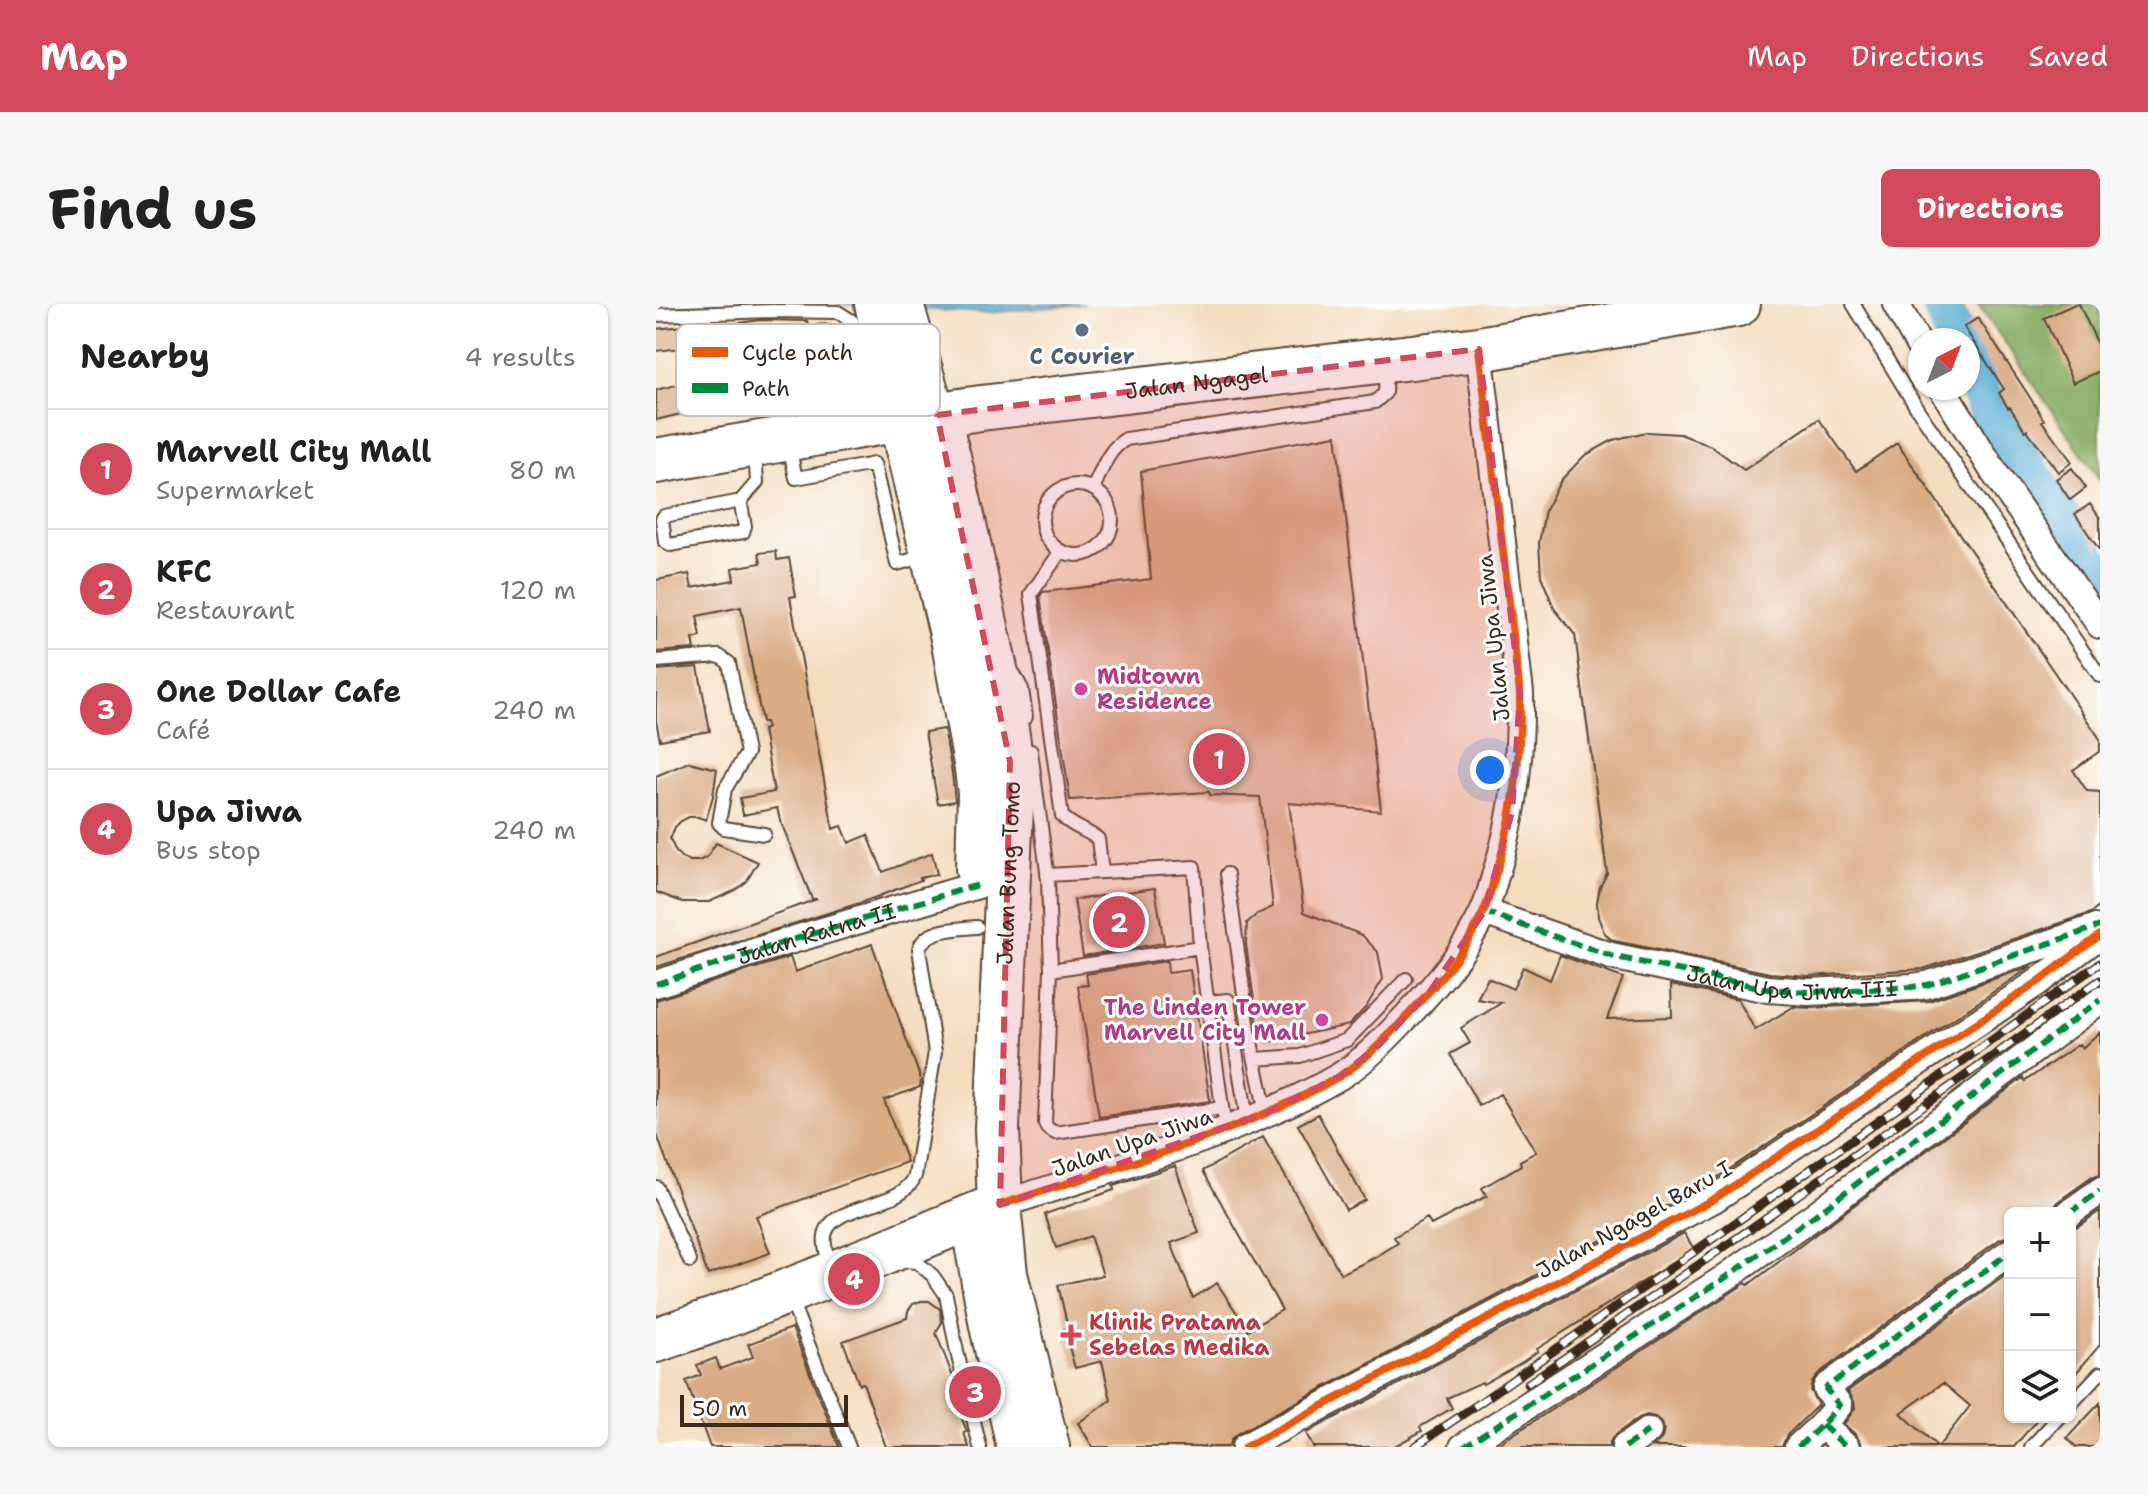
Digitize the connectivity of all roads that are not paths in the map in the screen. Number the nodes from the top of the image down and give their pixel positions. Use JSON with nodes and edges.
{"nodes":[{"id":1,"x":873,"y":304,"type":"edge"},
{"id":2,"x":1738,"y":304,"type":"edge"},
{"id":3,"x":1853,"y":304,"type":"edge"},
{"id":4,"x":1896,"y":304,"type":"edge"},
{"id":5,"x":656,"y":315,"type":"edge"},
{"id":6,"x":853,"y":324,"type":"edge"},
{"id":7,"x":898,"y":324,"type":"edge"},
{"id":8,"x":1909,"y":328,"type":"edge"},
{"id":9,"x":1479,"y":349,"type":"junction"},
{"id":10,"x":1386,"y":359,"type":"junction"},
{"id":11,"x":1949,"y":400,"type":"edge"},
{"id":12,"x":940,"y":414,"type":"edge"},
{"id":13,"x":847,"y":416,"type":"edge"},
{"id":14,"x":927,"y":416,"type":"edge"},
{"id":15,"x":919,"y":417,"type":"junction"},
{"id":16,"x":846,"y":429,"type":"junction"},
{"id":17,"x":770,"y":442,"type":"junction"},
{"id":18,"x":656,"y":461,"type":"edge"},
{"id":19,"x":1093,"y":489,"type":"junction"},
{"id":20,"x":739,"y":503,"type":"junction"},
{"id":21,"x":1061,"y":551,"type":"junction"},
{"id":22,"x":934,"y":554,"type":"junction"},
{"id":23,"x":2100,"y":625,"type":"edge"},
{"id":24,"x":991,"y":648,"type":"junction"},
{"id":25,"x":656,"y":661,"type":"edge"},
{"id":26,"x":2100,"y":676,"type":"edge"},
{"id":27,"x":764,"y":834,"type":"dead end"},
{"id":28,"x":1102,"y":872,"type":"junction"},
{"id":29,"x":1227,"y":874,"type":"dead end"},
{"id":30,"x":1047,"y":875,"type":"junction"},
{"id":31,"x":978,"y":906,"type":"junction"},
{"id":32,"x":1484,"y":912,"type":"junction"},
{"id":33,"x":2100,"y":926,"type":"edge"},
{"id":34,"x":2100,"y":935,"type":"edge"},
{"id":35,"x":1200,"y":947,"type":"junction"},
{"id":36,"x":1051,"y":970,"type":"junction"},
{"id":37,"x":1406,"y":979,"type":"dead end"},
{"id":38,"x":656,"y":984,"type":"edge"},
{"id":39,"x":2100,"y":1000,"type":"edge"},
{"id":40,"x":1208,"y":1002,"type":"junction"},
{"id":41,"x":1255,"y":1059,"type":"junction"},
{"id":42,"x":1240,"y":1118,"type":"junction"},
{"id":43,"x":656,"y":1187,"type":"edge"},
{"id":44,"x":2100,"y":1191,"type":"edge"},
{"id":45,"x":2076,"y":1208,"type":"edge"},
{"id":46,"x":985,"y":1210,"type":"junction"},
{"id":47,"x":2004,"y":1256,"type":"edge"},
{"id":48,"x":690,"y":1261,"type":"dead end"},
{"id":49,"x":886,"y":1268,"type":"dead end"},
{"id":50,"x":805,"y":1295,"type":"junction"},
{"id":51,"x":656,"y":1340,"type":"edge"},
{"id":52,"x":2100,"y":1373,"type":"edge"},
{"id":53,"x":2076,"y":1399,"type":"edge"},
{"id":54,"x":2053,"y":1423,"type":"edge"},
{"id":55,"x":1822,"y":1425,"type":"junction"},
{"id":56,"x":1648,"y":1431,"type":"dead end"},
{"id":57,"x":1012,"y":1443,"type":"edge"},
{"id":58,"x":849,"y":1447,"type":"edge"},
{"id":59,"x":1245,"y":1447,"type":"edge"},
{"id":60,"x":1463,"y":1447,"type":"edge"},
{"id":61,"x":1625,"y":1447,"type":"edge"},
{"id":62,"x":1798,"y":1447,"type":"edge"},
{"id":63,"x":1846,"y":1447,"type":"edge"},
{"id":64,"x":2031,"y":1447,"type":"edge"}],
"edges":[{"from":1,"to":7,"type":"main road","name":"Jalan Bung Tomo"},
{"from":2,"to":9,"type":"highway","name":"Jalan Ngagel"},
{"from":3,"to":26,"type":"lane"},
{"from":4,"to":8,"type":"street"},
{"from":5,"to":6,"type":"lane"},
{"from":9,"to":10,"type":"highway","name":"Jalan Ngagel"},
{"from":9,"to":32,"type":"street","name":"Jalan Upa Jiwa"},
{"from":10,"to":12,"type":"highway","name":"Jalan Ngagel"},
{"from":10,"to":19,"type":"lane"},
{"from":11,"to":23,"type":"street"},
{"from":13,"to":16,"type":"lane"},
{"from":14,"to":15,"type":"highway","name":"Jalan Ngagel"},
{"from":15,"to":16,"type":"highway","name":"Jalan Ngagel"},
{"from":15,"to":22,"type":"highway","name":"Jalan Bung Tomo"},
{"from":15,"to":24,"type":"highway","name":"Jalan Bung Tomo"},
{"from":16,"to":17,"type":"highway","name":"Jalan Ngagel"},
{"from":17,"to":18,"type":"highway","name":"Jalan Ngagel"},
{"from":17,"to":20,"type":"lane"},
{"from":17,"to":22,"type":"lane"},
{"from":19,"to":21,"type":"lane"},
{"from":19,"to":21,"type":"lane"},
{"from":20,"to":20,"type":"lane"},
{"from":21,"to":28,"type":"lane"},
{"from":22,"to":31,"type":"highway","name":"Jalan Bung Tomo"},
{"from":24,"to":30,"type":"lane"},
{"from":24,"to":46,"type":"highway","name":"Jalan Bung Tomo"},
{"from":25,"to":27,"type":"lane"},
{"from":28,"to":30,"type":"lane"},
{"from":28,"to":35,"type":"lane"},
{"from":29,"to":41,"type":"lane"},
{"from":30,"to":36,"type":"lane"},
{"from":31,"to":38,"type":"street","name":"Jalan Ratna II"},
{"from":31,"to":46,"type":"highway","name":"Jalan Bung Tomo"},
{"from":31,"to":50,"type":"lane"},
{"from":32,"to":33,"type":"street","name":"Jalan Upa Jiwa III"},
{"from":32,"to":42,"type":"street","name":"Jalan Upa Jiwa"},
{"from":34,"to":59,"type":"street","name":"Jalan Ngagel Baru I"},
{"from":35,"to":36,"type":"lane"},
{"from":35,"to":40,"type":"lane"},
{"from":36,"to":42,"type":"lane"},
{"from":37,"to":41,"type":"lane"},
{"from":39,"to":60,"type":"street"},
{"from":40,"to":42,"type":"lane"},
{"from":40,"to":42,"type":"lane"},
{"from":41,"to":42,"type":"lane"},
{"from":42,"to":46,"type":"street","name":"Jalan Upa Jiwa"},
{"from":43,"to":48,"type":"lane"},
{"from":44,"to":45,"type":"street"},
{"from":46,"to":50,"type":"highway","name":"Jalan Upa Jiwa"},
{"from":46,"to":57,"type":"main road","name":"Jalan Bung Tomo"},
{"from":47,"to":55,"type":"street"},
{"from":49,"to":57,"type":"lane"},
{"from":50,"to":51,"type":"highway","name":"Jalan Upa Jiwa"},
{"from":50,"to":58,"type":"lane"},
{"from":52,"to":53,"type":"lane"},
{"from":54,"to":64,"type":"lane"},
{"from":55,"to":62,"type":"street"},
{"from":55,"to":63,"type":"street"},
{"from":56,"to":61,"type":"street"}]}
